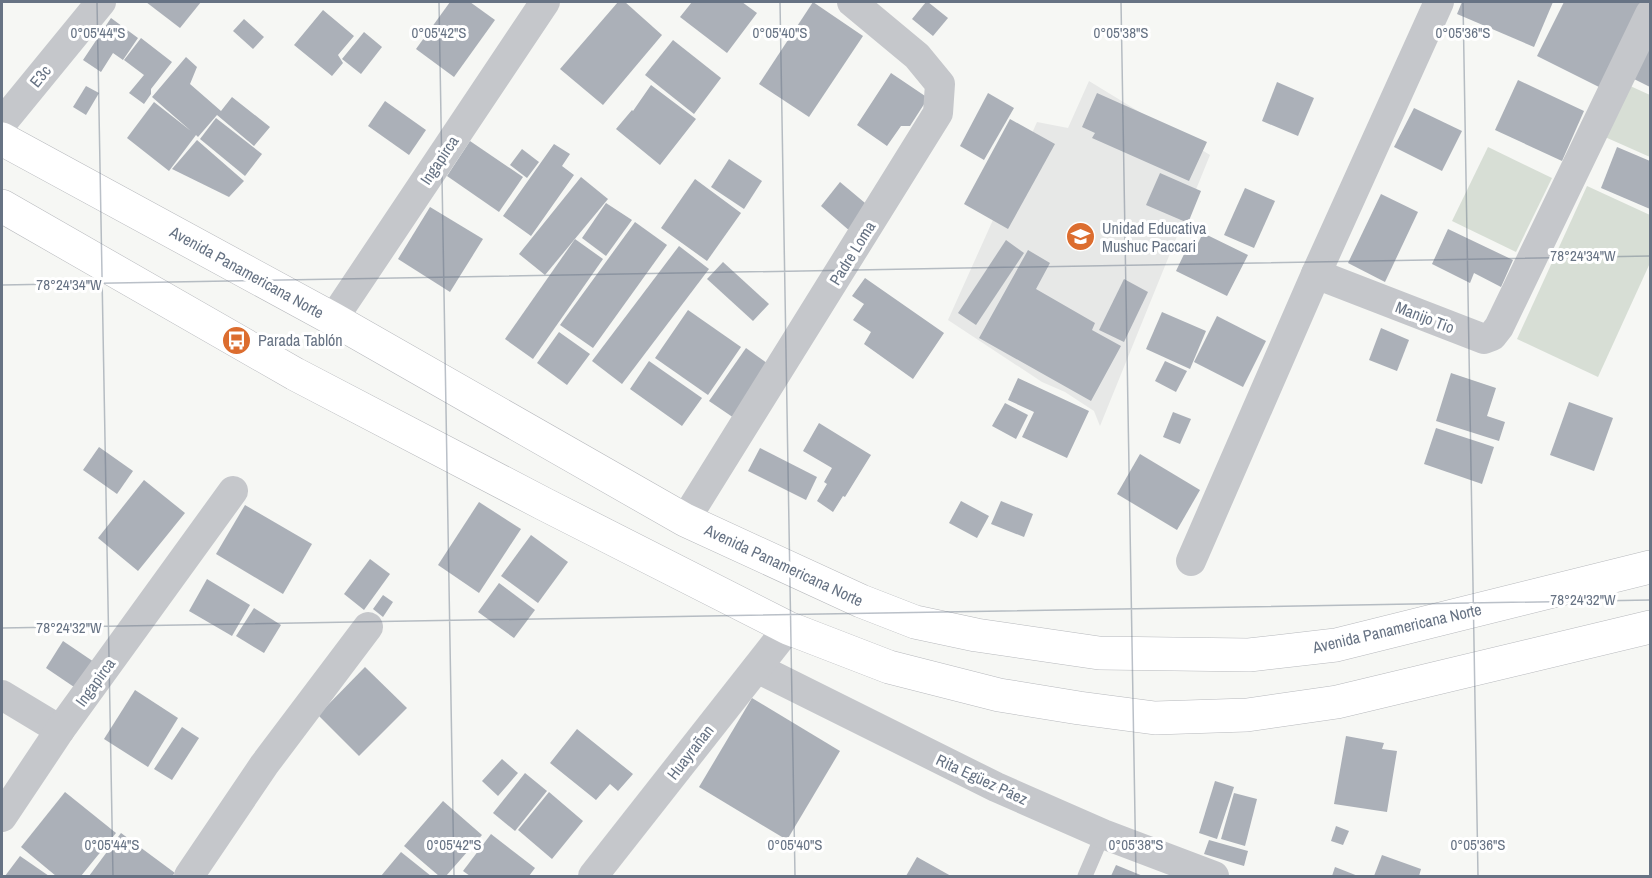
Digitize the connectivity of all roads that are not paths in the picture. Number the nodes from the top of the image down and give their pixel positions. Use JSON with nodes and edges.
{"nodes":[{"id":1,"x":101,"y":2,"type":"edge"},
{"id":2,"x":545,"y":2,"type":"edge"},
{"id":3,"x":852,"y":2,"type":"edge"},
{"id":4,"x":1439,"y":2,"type":"edge"},
{"id":5,"x":1650,"y":14,"type":"edge"},
{"id":6,"x":2,"y":123,"type":"edge"},
{"id":7,"x":2,"y":139,"type":"edge"},
{"id":8,"x":2,"y":206,"type":"edge"},
{"id":9,"x":1316,"y":274,"type":"junction"},
{"id":10,"x":333,"y":319,"type":"junction"},
{"id":11,"x":233,"y":491,"type":"dead end"},
{"id":12,"x":685,"y":520,"type":"junction"},
{"id":13,"x":1191,"y":561,"type":"dead end"},
{"id":14,"x":1650,"y":567,"type":"edge"},
{"id":15,"x":368,"y":627,"type":"dead end"},
{"id":16,"x":1650,"y":627,"type":"edge"},
{"id":17,"x":788,"y":628,"type":"junction"},
{"id":18,"x":757,"y":668,"type":"junction"},
{"id":19,"x":2,"y":695,"type":"edge"},
{"id":20,"x":60,"y":730,"type":"junction"},
{"id":21,"x":2,"y":817,"type":"edge"},
{"id":22,"x":1103,"y":834,"type":"junction"},
{"id":23,"x":189,"y":876,"type":"edge"},
{"id":24,"x":593,"y":876,"type":"edge"},
{"id":25,"x":1085,"y":876,"type":"edge"},
{"id":26,"x":1214,"y":876,"type":"edge"}],
"edges":[{"from":1,"to":6,"type":"street","name":"E3c"},
{"from":2,"to":10,"type":"street","name":"Ingapirca"},
{"from":3,"to":12,"type":"street","name":"Padre Loma"},
{"from":4,"to":9,"type":"street"},
{"from":5,"to":9,"type":"street","name":"Manijo Tio"},
{"from":7,"to":10,"type":"highway","name":"Avenida Panamericana Norte"},
{"from":8,"to":17,"type":"highway"},
{"from":9,"to":13,"type":"street"},
{"from":10,"to":12,"type":"highway","name":"Avenida Panamericana Norte"},
{"from":11,"to":20,"type":"street","name":"Ingapirca"},
{"from":12,"to":14,"type":"highway","name":"Avenida Panamericana Norte"},
{"from":15,"to":23,"type":"street"},
{"from":16,"to":17,"type":"highway"},
{"from":17,"to":18,"type":"street","name":"Huayrañan"},
{"from":18,"to":22,"type":"street","name":"Rita Egüez Páez"},
{"from":18,"to":24,"type":"street","name":"Huayrañan"},
{"from":19,"to":20,"type":"street"},
{"from":20,"to":21,"type":"street","name":"Ingapirca"},
{"from":22,"to":25,"type":"lane"},
{"from":22,"to":26,"type":"street","name":"Rita Egüez Páez"}]}
